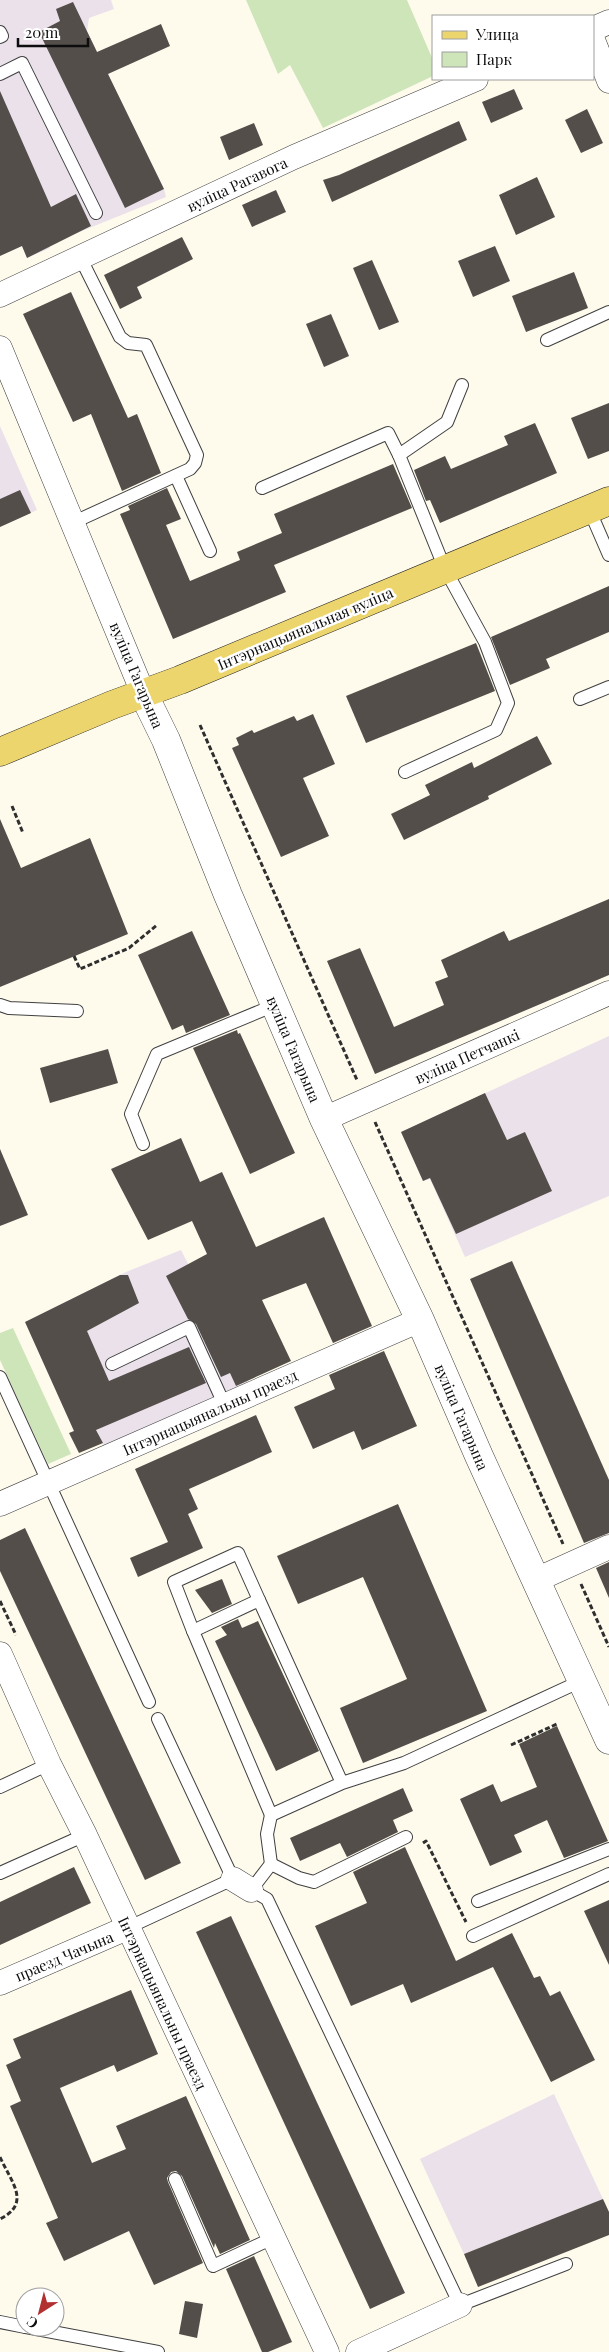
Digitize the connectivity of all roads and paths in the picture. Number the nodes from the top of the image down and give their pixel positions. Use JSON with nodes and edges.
{"nodes":[{"id":1,"x":609,"y":22,"type":"edge"},
{"id":2,"x":594,"y":29,"type":"edge"},
{"id":3,"x":0,"y":32,"type":"edge"},
{"id":4,"x":0,"y":37,"type":"edge"},
{"id":5,"x":594,"y":43,"type":"edge"},
{"id":6,"x":0,"y":74,"type":"edge"},
{"id":7,"x":474,"y":80,"type":"edge"},
{"id":8,"x":609,"y":81,"type":"edge"},
{"id":9,"x":96,"y":213,"type":"dead end"},
{"id":10,"x":80,"y":257,"type":"junction"},
{"id":11,"x":0,"y":295,"type":"edge"},
{"id":12,"x":609,"y":312,"type":"edge"},
{"id":13,"x":547,"y":340,"type":"dead end"},
{"id":14,"x":0,"y":348,"type":"edge"},
{"id":15,"x":462,"y":385,"type":"dead end"},
{"id":16,"x":399,"y":455,"type":"junction"},
{"id":17,"x":176,"y":476,"type":"junction"},
{"id":18,"x":262,"y":488,"type":"dead end"},
{"id":19,"x":599,"y":505,"type":"edge"},
{"id":20,"x":72,"y":523,"type":"junction"},
{"id":21,"x":210,"y":551,"type":"dead end"},
{"id":22,"x":609,"y":555,"type":"edge"},
{"id":23,"x":445,"y":569,"type":"junction"},
{"id":24,"x":609,"y":687,"type":"edge"},
{"id":25,"x":143,"y":693,"type":"junction"},
{"id":26,"x":580,"y":699,"type":"dead end"},
{"id":27,"x":200,"y":725,"type":"dead end"},
{"id":28,"x":0,"y":752,"type":"edge"},
{"id":29,"x":404,"y":772,"type":"dead end"},
{"id":30,"x":12,"y":806,"type":"dead end"},
{"id":31,"x":23,"y":833,"type":"dead end"},
{"id":32,"x":157,"y":925,"type":"dead end"},
{"id":33,"x":74,"y":956,"type":"dead end"},
{"id":34,"x":609,"y":993,"type":"edge"},
{"id":35,"x":0,"y":1005,"type":"edge"},
{"id":36,"x":275,"y":1005,"type":"junction"},
{"id":37,"x":78,"y":1011,"type":"dead end"},
{"id":38,"x":366,"y":1100,"type":"junction"},
{"id":39,"x":324,"y":1119,"type":"junction"},
{"id":40,"x":143,"y":1144,"type":"dead end"},
{"id":41,"x":420,"y":1320,"type":"junction"},
{"id":42,"x":112,"y":1364,"type":"dead end"},
{"id":43,"x":0,"y":1377,"type":"edge"},
{"id":44,"x":225,"y":1406,"type":"junction"},
{"id":45,"x":49,"y":1484,"type":"junction"},
{"id":46,"x":0,"y":1504,"type":"edge"},
{"id":47,"x":609,"y":1547,"type":"edge"},
{"id":48,"x":572,"y":1564,"type":"junction"},
{"id":49,"x":536,"y":1580,"type":"junction"},
{"id":50,"x":259,"y":1600,"type":"junction"},
{"id":51,"x":193,"y":1631,"type":"junction"},
{"id":52,"x":609,"y":1647,"type":"edge"},
{"id":53,"x":0,"y":1654,"type":"edge"},
{"id":54,"x":581,"y":1681,"type":"junction"},
{"id":55,"x":149,"y":1702,"type":"dead end"},
{"id":56,"x":158,"y":1719,"type":"dead end"},
{"id":57,"x":558,"y":1724,"type":"dead end"},
{"id":58,"x":609,"y":1740,"type":"edge"},
{"id":59,"x":511,"y":1745,"type":"dead end"},
{"id":60,"x":49,"y":1764,"type":"junction"},
{"id":61,"x":342,"y":1783,"type":"junction"},
{"id":62,"x":0,"y":1787,"type":"edge"},
{"id":63,"x":271,"y":1815,"type":"junction"},
{"id":64,"x":85,"y":1835,"type":"junction"},
{"id":65,"x":406,"y":1837,"type":"joint"},
{"id":66,"x":609,"y":1849,"type":"edge"},
{"id":67,"x":271,"y":1864,"type":"junction"},
{"id":68,"x":0,"y":1873,"type":"edge"},
{"id":69,"x":609,"y":1874,"type":"edge"},
{"id":70,"x":242,"y":1884,"type":"junction"},
{"id":71,"x":478,"y":1902,"type":"dead end"},
{"id":72,"x":128,"y":1928,"type":"junction"},
{"id":73,"x":473,"y":1936,"type":"joint"},
{"id":74,"x":0,"y":1983,"type":"edge"},
{"id":75,"x":0,"y":2157,"type":"edge"},
{"id":76,"x":174,"y":2179,"type":"dead end"},
{"id":77,"x":0,"y":2219,"type":"edge"},
{"id":78,"x":273,"y":2238,"type":"junction"},
{"id":79,"x":566,"y":2264,"type":"dead end"},
{"id":80,"x":460,"y":2305,"type":"junction"},
{"id":81,"x":0,"y":2322,"type":"edge"},
{"id":82,"x":15,"y":2325,"type":"edge"},
{"id":83,"x":65,"y":2335,"type":"edge"},
{"id":84,"x":158,"y":2352,"type":"edge"},
{"id":85,"x":326,"y":2352,"type":"edge"},
{"id":86,"x":358,"y":2352,"type":"edge"}],
"edges":[{"from":1,"to":2,"type":"street"},
{"from":3,"to":4,"type":"lane"},
{"from":5,"to":8,"type":"street"},
{"from":6,"to":9,"type":"lane"},
{"from":7,"to":10,"type":"street","name":"вуліца Рагавога"},
{"from":10,"to":11,"type":"street","name":"вуліца Рагавога"},
{"from":10,"to":17,"type":"lane"},
{"from":12,"to":13,"type":"lane"},
{"from":14,"to":20,"type":"street","name":"вуліца Гагарына"},
{"from":15,"to":16,"type":"lane"},
{"from":16,"to":18,"type":"lane"},
{"from":16,"to":23,"type":"lane"},
{"from":17,"to":20,"type":"lane"},
{"from":17,"to":21,"type":"lane"},
{"from":19,"to":22,"type":"lane"},
{"from":19,"to":23,"type":"main road","name":"Інтэрнацыянальная вуліца"},
{"from":20,"to":25,"type":"street","name":"вуліца Гагарына"},
{"from":23,"to":25,"type":"main road","name":"Інтэрнацыянальная вуліца"},
{"from":23,"to":29,"type":"lane"},
{"from":24,"to":26,"type":"lane"},
{"from":25,"to":28,"type":"main road","name":"Інтэрнацыянальная вуліца"},
{"from":25,"to":36,"type":"street","name":"вуліца Гагарына"},
{"from":27,"to":38,"type":"path"},
{"from":30,"to":31,"type":"path"},
{"from":32,"to":33,"type":"path"},
{"from":34,"to":38,"type":"street","name":"вуліца Петчанкі"},
{"from":35,"to":37,"type":"lane"},
{"from":36,"to":39,"type":"street","name":"вуліца Гагарына"},
{"from":36,"to":40,"type":"lane"},
{"from":38,"to":39,"type":"street","name":"вуліца Петчанкі"},
{"from":38,"to":48,"type":"path"},
{"from":39,"to":41,"type":"street","name":"вуліца Гагарына"},
{"from":41,"to":44,"type":"street","name":"Інтэрнацыянальны праезд"},
{"from":41,"to":49,"type":"street","name":"вуліца Гагарына"},
{"from":42,"to":44,"type":"lane"},
{"from":43,"to":45,"type":"lane"},
{"from":44,"to":45,"type":"street","name":"Інтэрнацыянальны праезд"},
{"from":45,"to":46,"type":"street","name":"Інтэрнацыянальны праезд"},
{"from":45,"to":55,"type":"lane"},
{"from":47,"to":48,"type":"street"},
{"from":48,"to":49,"type":"street"},
{"from":48,"to":52,"type":"path"},
{"from":49,"to":54,"type":"street","name":"вуліца Гагарына"},
{"from":50,"to":51,"type":"lane"},
{"from":50,"to":51,"type":"lane"},
{"from":50,"to":61,"type":"lane"},
{"from":51,"to":63,"type":"lane"},
{"from":53,"to":60,"type":"street","name":"Інтэрнацыянальны праезд"},
{"from":54,"to":58,"type":"street","name":"вуліца Гагарына"},
{"from":54,"to":61,"type":"lane"},
{"from":56,"to":70,"type":"lane"},
{"from":57,"to":59,"type":"path"},
{"from":60,"to":62,"type":"lane"},
{"from":60,"to":64,"type":"street","name":"Інтэрнацыянальны праезд"},
{"from":61,"to":63,"type":"lane"},
{"from":63,"to":67,"type":"lane"},
{"from":64,"to":68,"type":"lane"},
{"from":64,"to":72,"type":"street","name":"Інтэрнацыянальны праезд"},
{"from":65,"to":67,"type":"lane"},
{"from":65,"to":73,"type":"path"},
{"from":66,"to":71,"type":"lane"},
{"from":67,"to":70,"type":"lane"},
{"from":69,"to":73,"type":"lane"},
{"from":70,"to":72,"type":"lane"},
{"from":70,"to":80,"type":"lane"},
{"from":72,"to":74,"type":"street","name":"праезд Чачына"},
{"from":72,"to":78,"type":"street","name":"Інтэрнацыянальны праезд"},
{"from":75,"to":77,"type":"path"},
{"from":76,"to":78,"type":"lane"},
{"from":78,"to":85,"type":"street","name":"Інтэрнацыянальны праезд"},
{"from":79,"to":80,"type":"lane"},
{"from":80,"to":86,"type":"street"},
{"from":81,"to":82,"type":"lane"},
{"from":83,"to":84,"type":"lane"}]}
